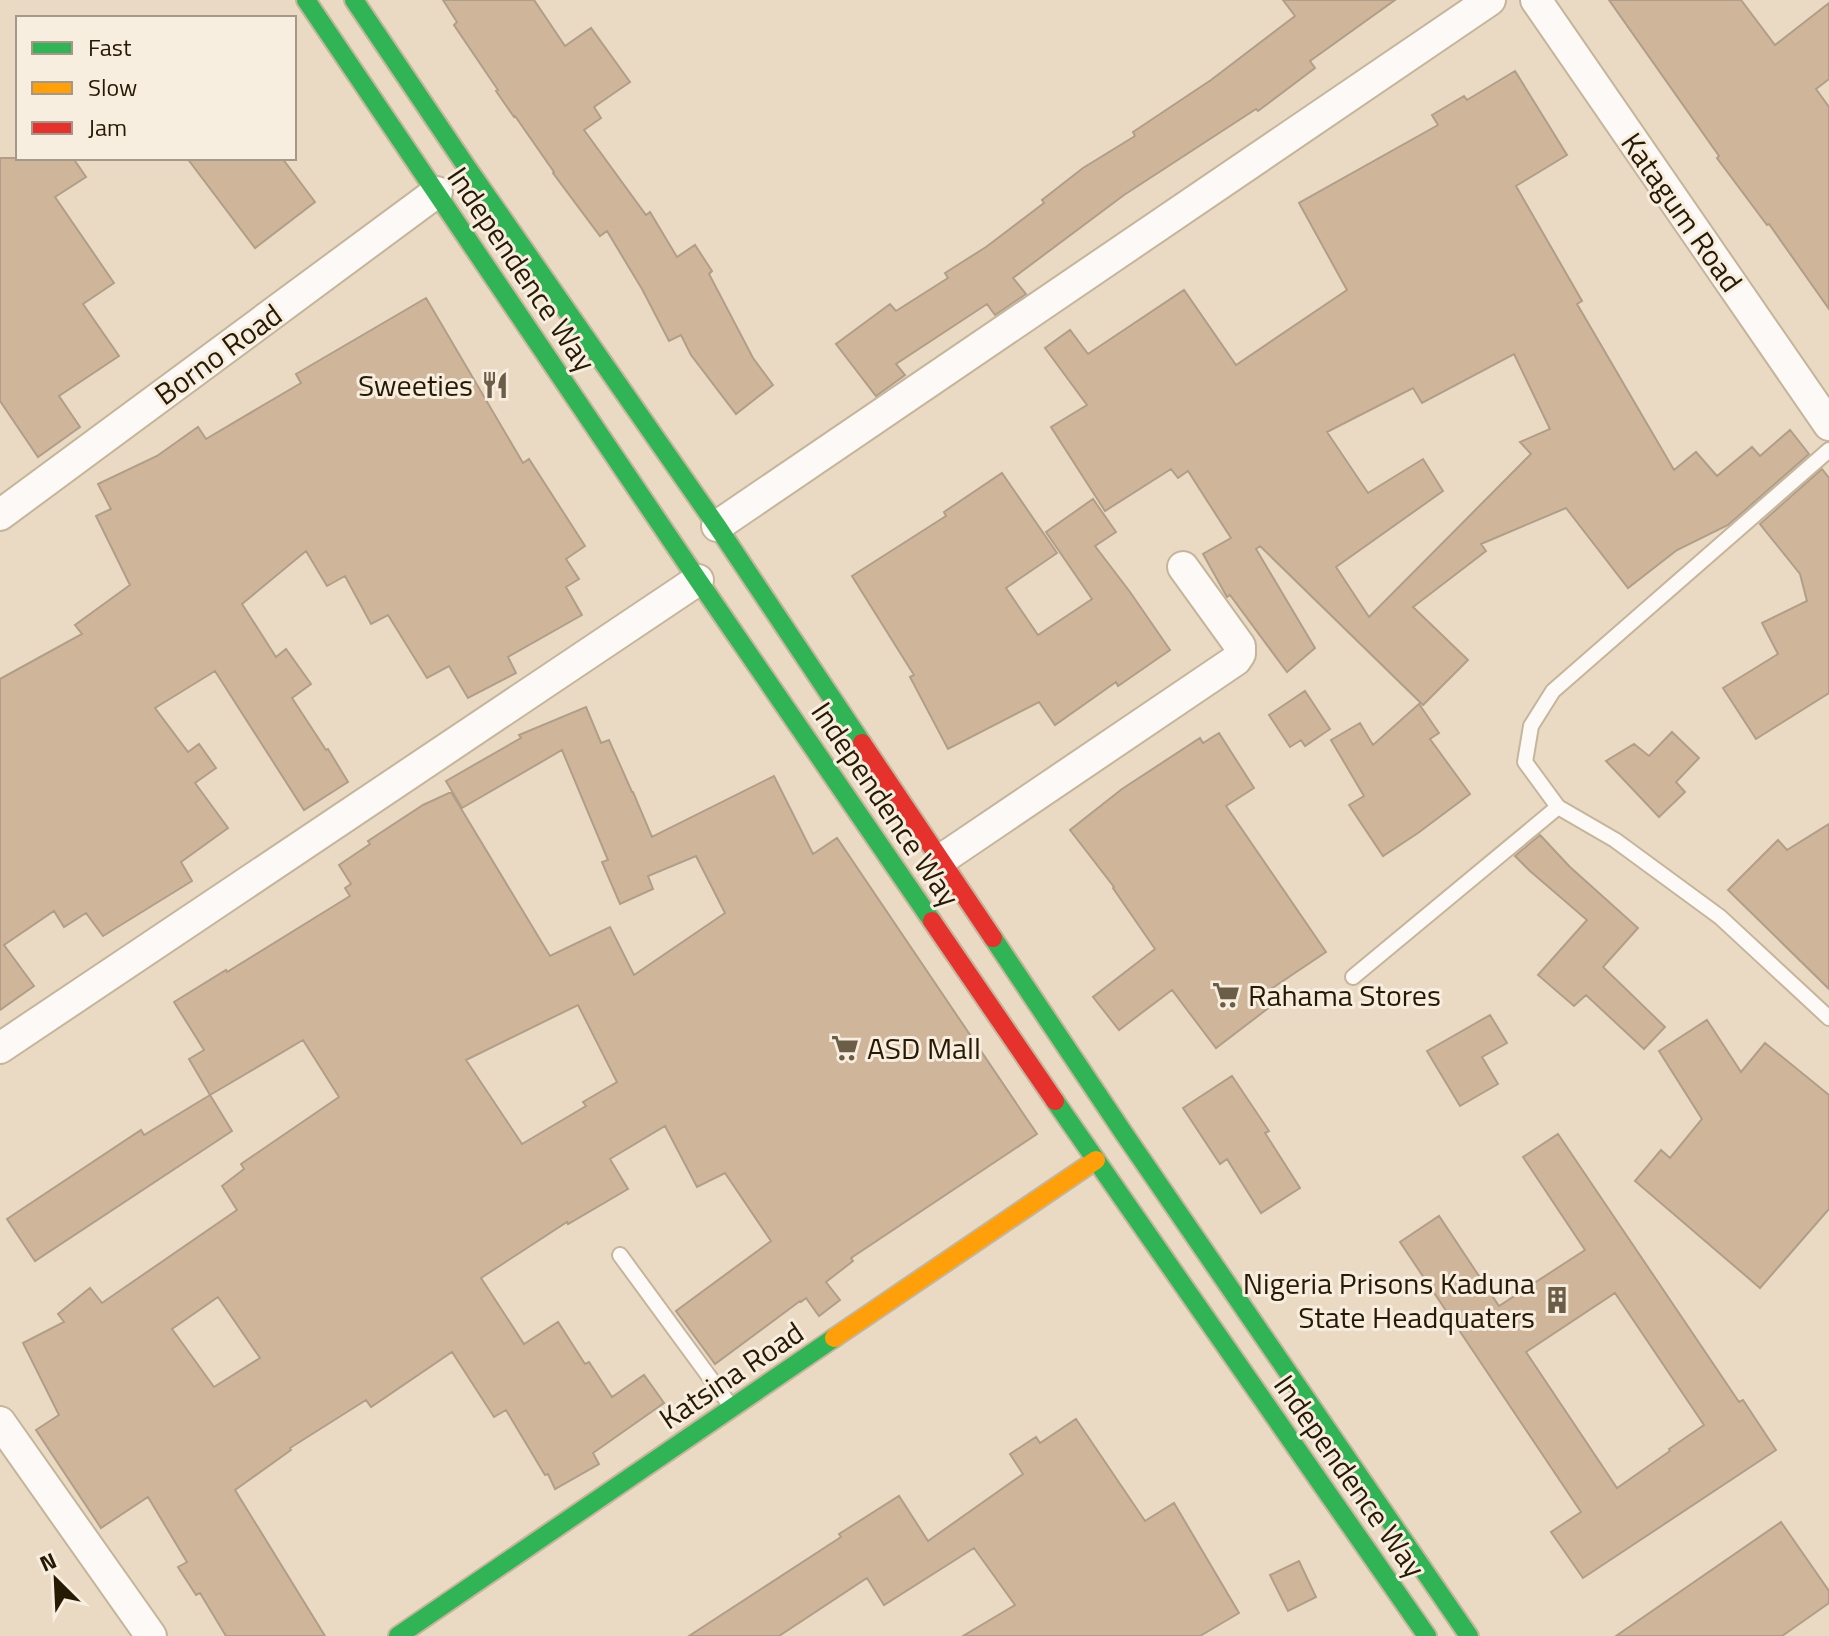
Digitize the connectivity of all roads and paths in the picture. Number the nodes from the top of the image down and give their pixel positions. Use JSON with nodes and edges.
{"nodes":[{"id":1,"x":306,"y":0,"type":"edge"},
{"id":2,"x":354,"y":0,"type":"edge"},
{"id":3,"x":1490,"y":0,"type":"edge"},
{"id":4,"x":1536,"y":0,"type":"edge"},
{"id":5,"x":437,"y":192,"type":"junction"},
{"id":6,"x":1829,"y":425,"type":"edge"},
{"id":7,"x":1829,"y":450,"type":"edge"},
{"id":8,"x":0,"y":515,"type":"edge"},
{"id":9,"x":717,"y":526,"type":"junction"},
{"id":10,"x":1183,"y":567,"type":"dead end"},
{"id":11,"x":698,"y":580,"type":"junction"},
{"id":12,"x":1558,"y":807,"type":"junction"},
{"id":13,"x":942,"y":859,"type":"junction"},
{"id":14,"x":1353,"y":977,"type":"dead end"},
{"id":15,"x":1829,"y":1018,"type":"edge"},
{"id":16,"x":0,"y":1048,"type":"edge"},
{"id":17,"x":1096,"y":1160,"type":"junction"},
{"id":18,"x":620,"y":1255,"type":"dead end"},
{"id":19,"x":732,"y":1408,"type":"junction"},
{"id":20,"x":0,"y":1422,"type":"edge"},
{"id":21,"x":151,"y":1636,"type":"edge"},
{"id":22,"x":398,"y":1636,"type":"edge"},
{"id":23,"x":1427,"y":1636,"type":"edge"},
{"id":24,"x":1469,"y":1636,"type":"edge"}],
"edges":[{"from":1,"to":5,"type":"main road","name":"Independence Way"},
{"from":2,"to":9,"type":"main road","name":"Independence Way"},
{"from":3,"to":9,"type":"street"},
{"from":4,"to":6,"type":"street","name":"Katagum Road"},
{"from":5,"to":8,"type":"street","name":"Borno Road"},
{"from":5,"to":11,"type":"main road","name":"Independence Way"},
{"from":7,"to":12,"type":"lane"},
{"from":9,"to":13,"type":"main road","name":"Independence Way"},
{"from":10,"to":13,"type":"street"},
{"from":11,"to":16,"type":"street"},
{"from":11,"to":17,"type":"main road","name":"Independence Way"},
{"from":12,"to":14,"type":"lane"},
{"from":12,"to":15,"type":"lane"},
{"from":13,"to":24,"type":"main road","name":"Independence Way"},
{"from":17,"to":19,"type":"main road","name":"Katsina Road"},
{"from":17,"to":23,"type":"main road","name":"Independence Way"},
{"from":18,"to":19,"type":"lane"},
{"from":19,"to":22,"type":"main road","name":"Katsina Road"},
{"from":20,"to":21,"type":"street"}]}
